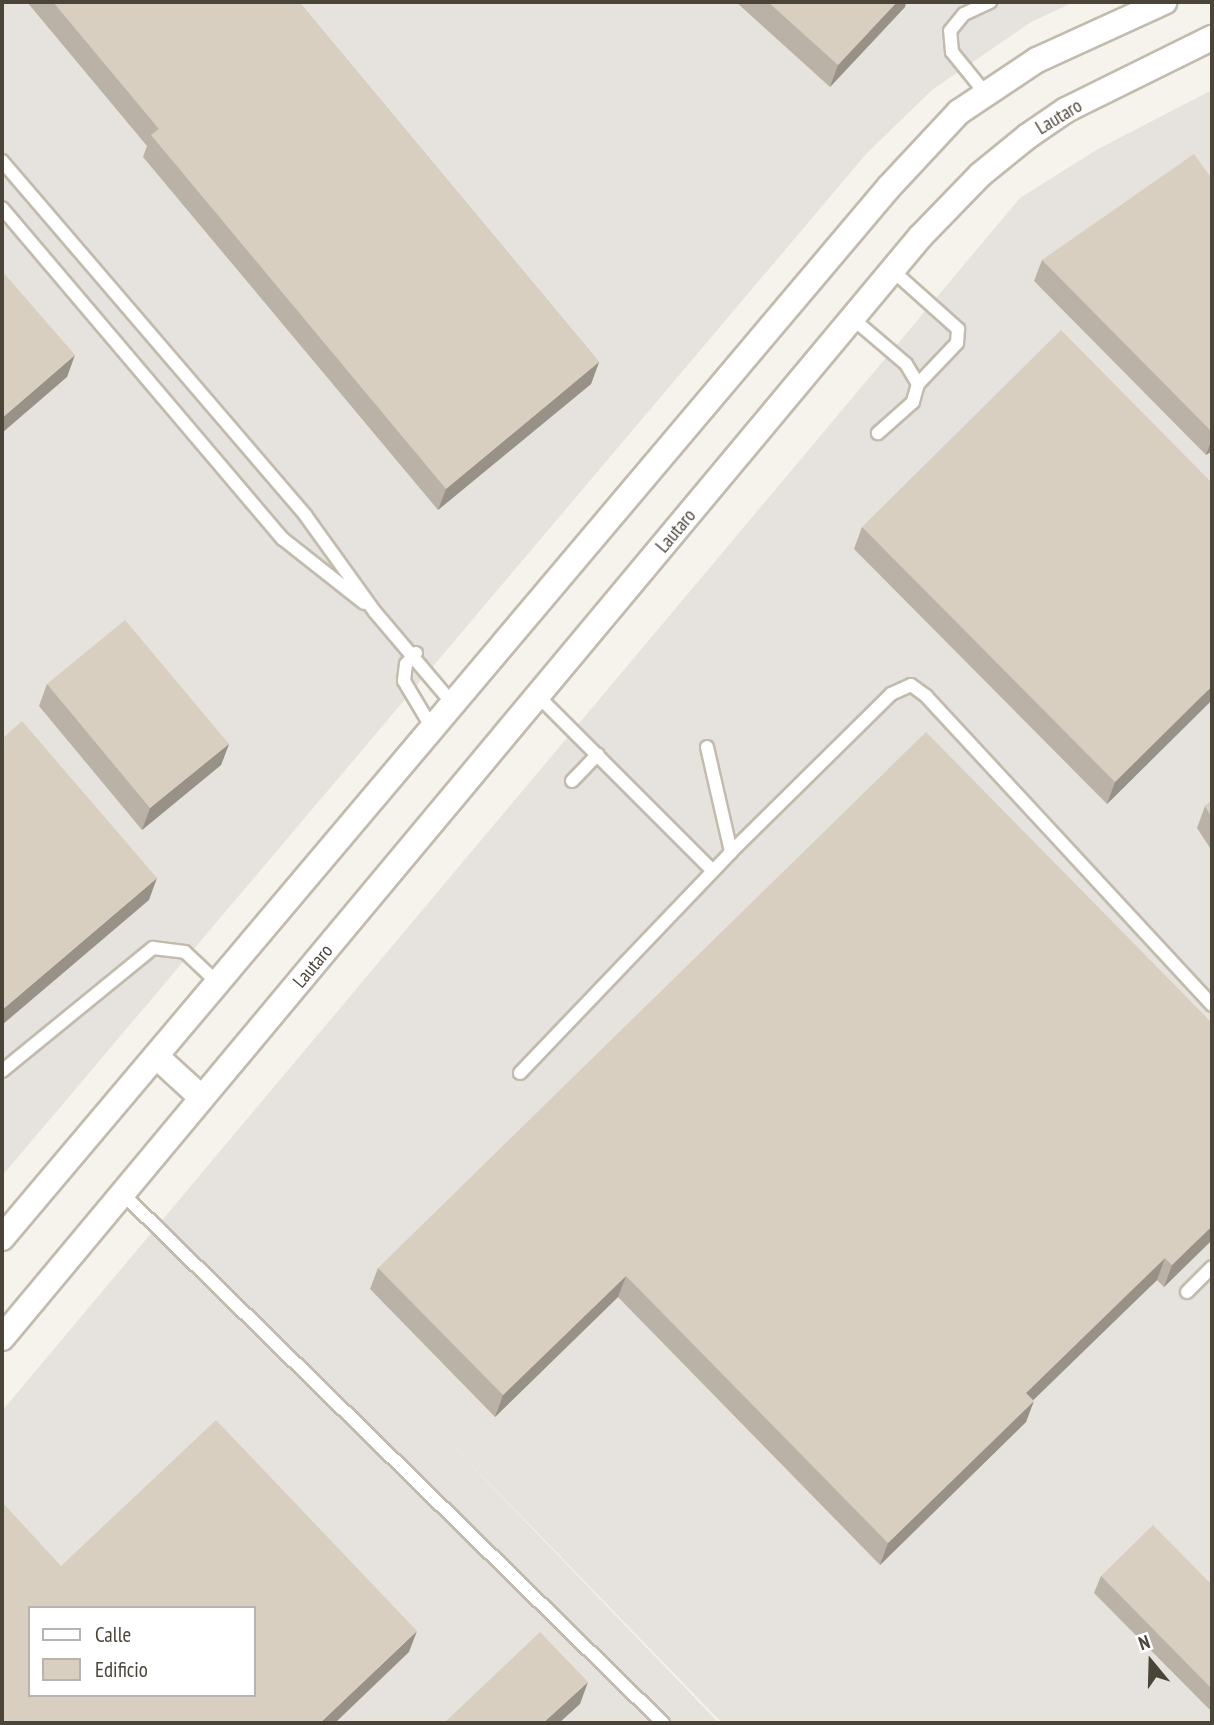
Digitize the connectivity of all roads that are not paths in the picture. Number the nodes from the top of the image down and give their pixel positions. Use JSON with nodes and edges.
{"nodes":[{"id":1,"x":990,"y":2,"type":"edge"},
{"id":2,"x":1164,"y":2,"type":"edge"},
{"id":3,"x":1212,"y":38,"type":"edge"},
{"id":4,"x":986,"y":94,"type":"junction"},
{"id":5,"x":2,"y":161,"type":"edge"},
{"id":6,"x":2,"y":208,"type":"edge"},
{"id":7,"x":892,"y":270,"type":"junction"},
{"id":8,"x":852,"y":318,"type":"junction"},
{"id":9,"x":918,"y":384,"type":"junction"},
{"id":10,"x":878,"y":433,"type":"dead end"},
{"id":11,"x":375,"y":612,"type":"junction"},
{"id":12,"x":414,"y":655,"type":"junction"},
{"id":13,"x":538,"y":696,"type":"junction"},
{"id":14,"x":453,"y":704,"type":"junction"},
{"id":15,"x":432,"y":728,"type":"junction"},
{"id":16,"x":708,"y":747,"type":"dead end"},
{"id":17,"x":598,"y":754,"type":"junction"},
{"id":18,"x":572,"y":781,"type":"dead end"},
{"id":19,"x":731,"y":852,"type":"junction"},
{"id":20,"x":712,"y":870,"type":"junction"},
{"id":21,"x":218,"y":983,"type":"junction"},
{"id":22,"x":1212,"y":1005,"type":"edge"},
{"id":23,"x":156,"y":1056,"type":"junction"},
{"id":24,"x":2,"y":1071,"type":"edge"},
{"id":25,"x":520,"y":1073,"type":"dead end"},
{"id":26,"x":202,"y":1098,"type":"junction"},
{"id":27,"x":123,"y":1194,"type":"junction"},
{"id":28,"x":2,"y":1238,"type":"edge"},
{"id":29,"x":1212,"y":1267,"type":"edge"},
{"id":30,"x":1187,"y":1292,"type":"dead end"},
{"id":31,"x":2,"y":1338,"type":"edge"},
{"id":32,"x":663,"y":1723,"type":"edge"}],
"edges":[{"from":1,"to":4,"type":"lane"},
{"from":2,"to":4,"type":"street"},
{"from":3,"to":7,"type":"street","name":"Lautaro"},
{"from":4,"to":14,"type":"street"},
{"from":5,"to":11,"type":"lane"},
{"from":6,"to":11,"type":"lane"},
{"from":7,"to":8,"type":"street","name":"Lautaro"},
{"from":7,"to":9,"type":"lane"},
{"from":8,"to":9,"type":"lane"},
{"from":8,"to":13,"type":"street","name":"Lautaro"},
{"from":9,"to":10,"type":"lane"},
{"from":11,"to":12,"type":"lane"},
{"from":12,"to":14,"type":"lane"},
{"from":12,"to":15,"type":"lane"},
{"from":13,"to":17,"type":"lane"},
{"from":13,"to":26,"type":"street","name":"Lautaro"},
{"from":14,"to":15,"type":"street"},
{"from":15,"to":21,"type":"street"},
{"from":16,"to":19,"type":"lane"},
{"from":17,"to":18,"type":"lane"},
{"from":17,"to":20,"type":"lane"},
{"from":19,"to":20,"type":"lane"},
{"from":19,"to":22,"type":"lane"},
{"from":20,"to":25,"type":"lane"},
{"from":21,"to":23,"type":"street"},
{"from":21,"to":24,"type":"lane"},
{"from":23,"to":26,"type":"street"},
{"from":23,"to":28,"type":"street"},
{"from":26,"to":27,"type":"street","name":"Lautaro"},
{"from":27,"to":31,"type":"street","name":"Lautaro"},
{"from":27,"to":32,"type":"lane"},
{"from":29,"to":30,"type":"lane"}]}
